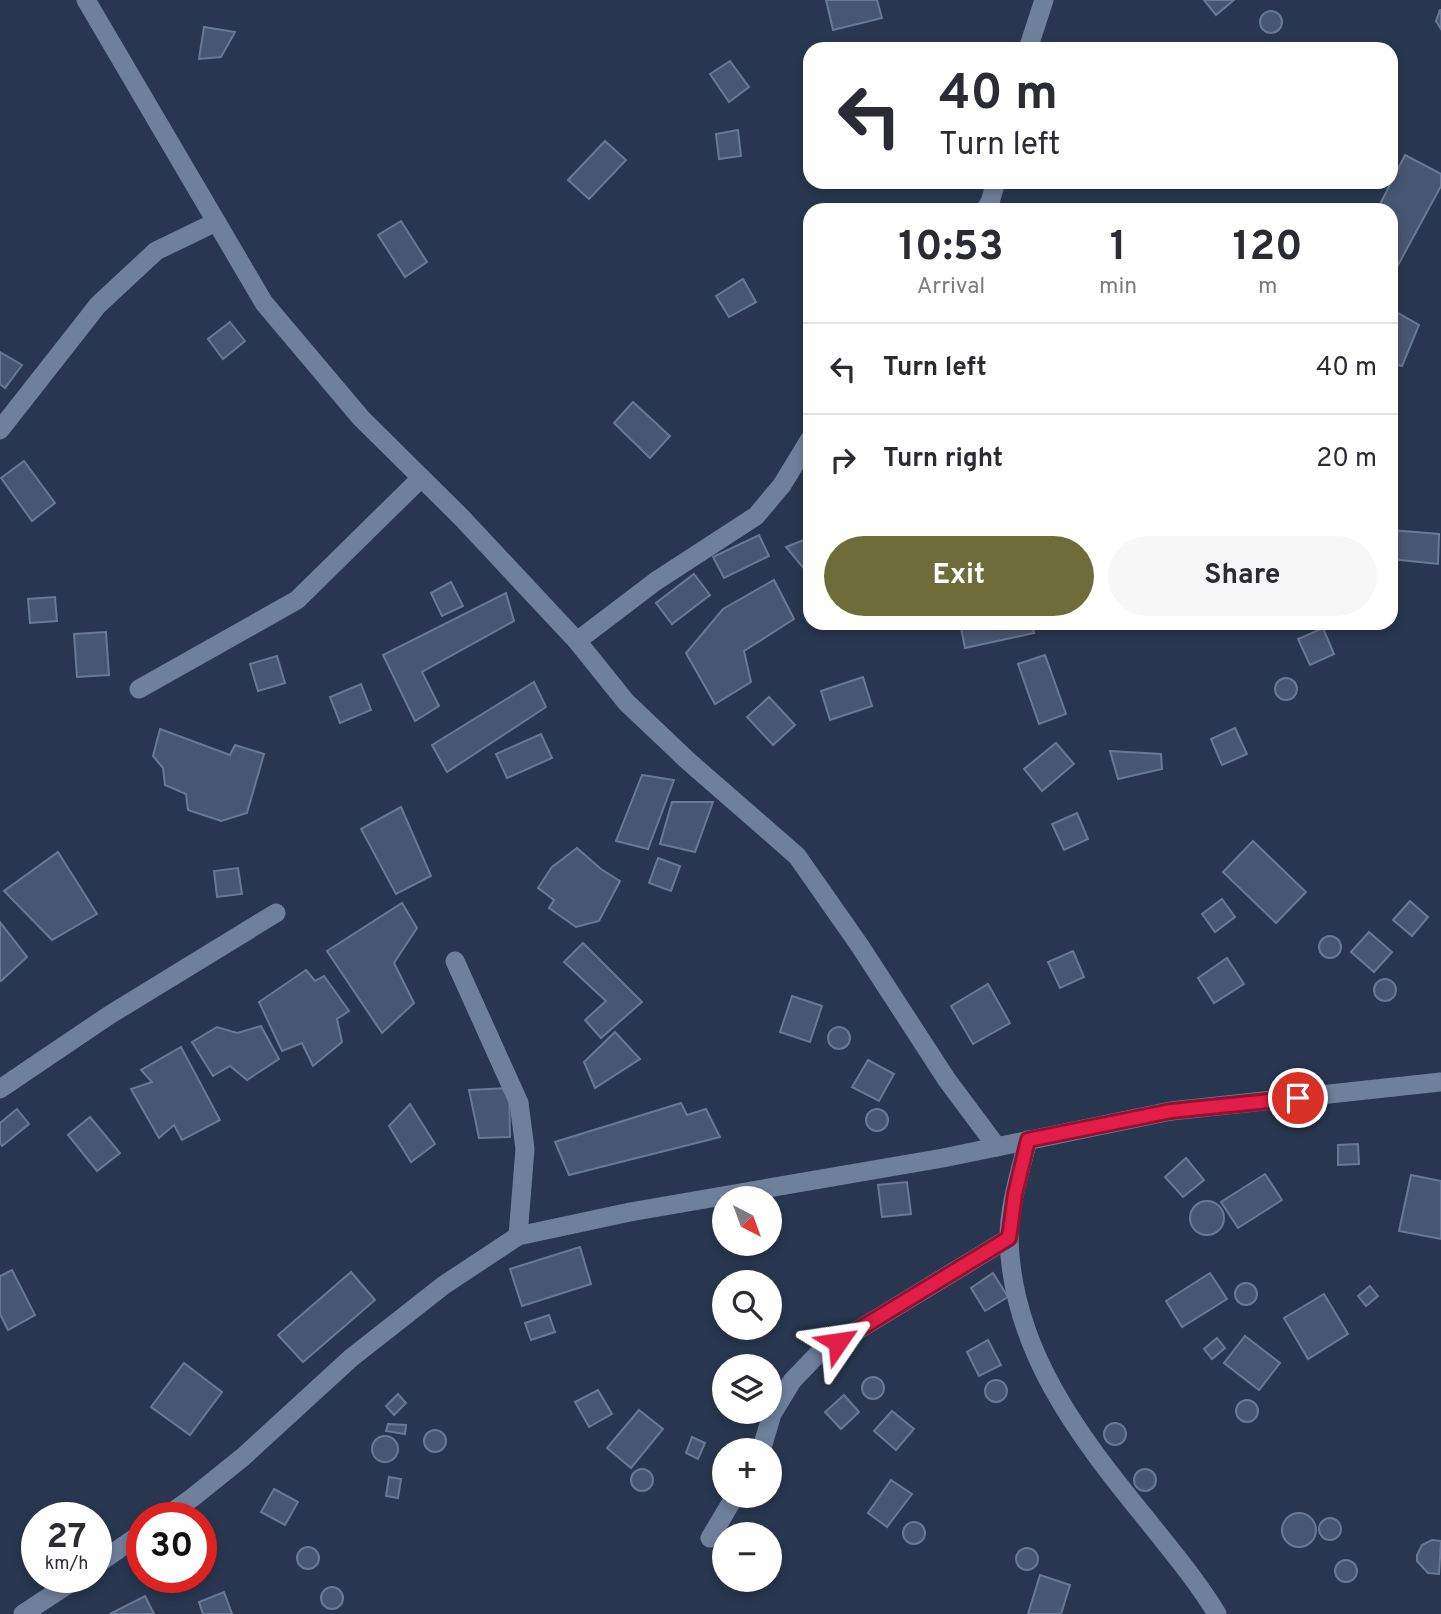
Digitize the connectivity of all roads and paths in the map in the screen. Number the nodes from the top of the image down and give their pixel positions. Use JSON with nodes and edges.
{"nodes":[{"id":1,"x":86,"y":0,"type":"edge"},
{"id":2,"x":1044,"y":0,"type":"edge"},
{"id":3,"x":1030,"y":42,"type":"edge"},
{"id":4,"x":216,"y":222,"type":"junction"},
{"id":5,"x":0,"y":430,"type":"edge"},
{"id":6,"x":803,"y":450,"type":"edge"},
{"id":7,"x":422,"y":478,"type":"junction"},
{"id":8,"x":577,"y":641,"type":"junction"},
{"id":9,"x":139,"y":689,"type":"dead end"},
{"id":10,"x":276,"y":913,"type":"dead end"},
{"id":11,"x":455,"y":961,"type":"dead end"},
{"id":12,"x":1441,"y":1082,"type":"edge"},
{"id":13,"x":0,"y":1089,"type":"edge"},
{"id":14,"x":1028,"y":1140,"type":"junction"},
{"id":15,"x":997,"y":1147,"type":"junction"},
{"id":16,"x":518,"y":1236,"type":"junction"},
{"id":17,"x":1009,"y":1238,"type":"junction"},
{"id":18,"x":765,"y":1438,"type":"edge"},
{"id":19,"x":186,"y":1502,"type":"edge"},
{"id":20,"x":727,"y":1508,"type":"edge"},
{"id":21,"x":710,"y":1538,"type":"dead end"},
{"id":22,"x":55,"y":1593,"type":"edge"},
{"id":23,"x":23,"y":1614,"type":"edge"},
{"id":24,"x":1217,"y":1614,"type":"edge"}],
"edges":[{"from":1,"to":4,"type":"street"},
{"from":2,"to":3,"type":"street"},
{"from":4,"to":5,"type":"street"},
{"from":4,"to":7,"type":"street"},
{"from":6,"to":8,"type":"street"},
{"from":7,"to":8,"type":"street"},
{"from":7,"to":9,"type":"street"},
{"from":8,"to":15,"type":"street"},
{"from":10,"to":13,"type":"street"},
{"from":11,"to":16,"type":"street"},
{"from":12,"to":14,"type":"street"},
{"from":14,"to":15,"type":"street"},
{"from":14,"to":17,"type":"street"},
{"from":15,"to":16,"type":"street"},
{"from":16,"to":19,"type":"street"},
{"from":17,"to":18,"type":"street"},
{"from":17,"to":24,"type":"street"},
{"from":20,"to":21,"type":"street"},
{"from":22,"to":23,"type":"street"}]}
